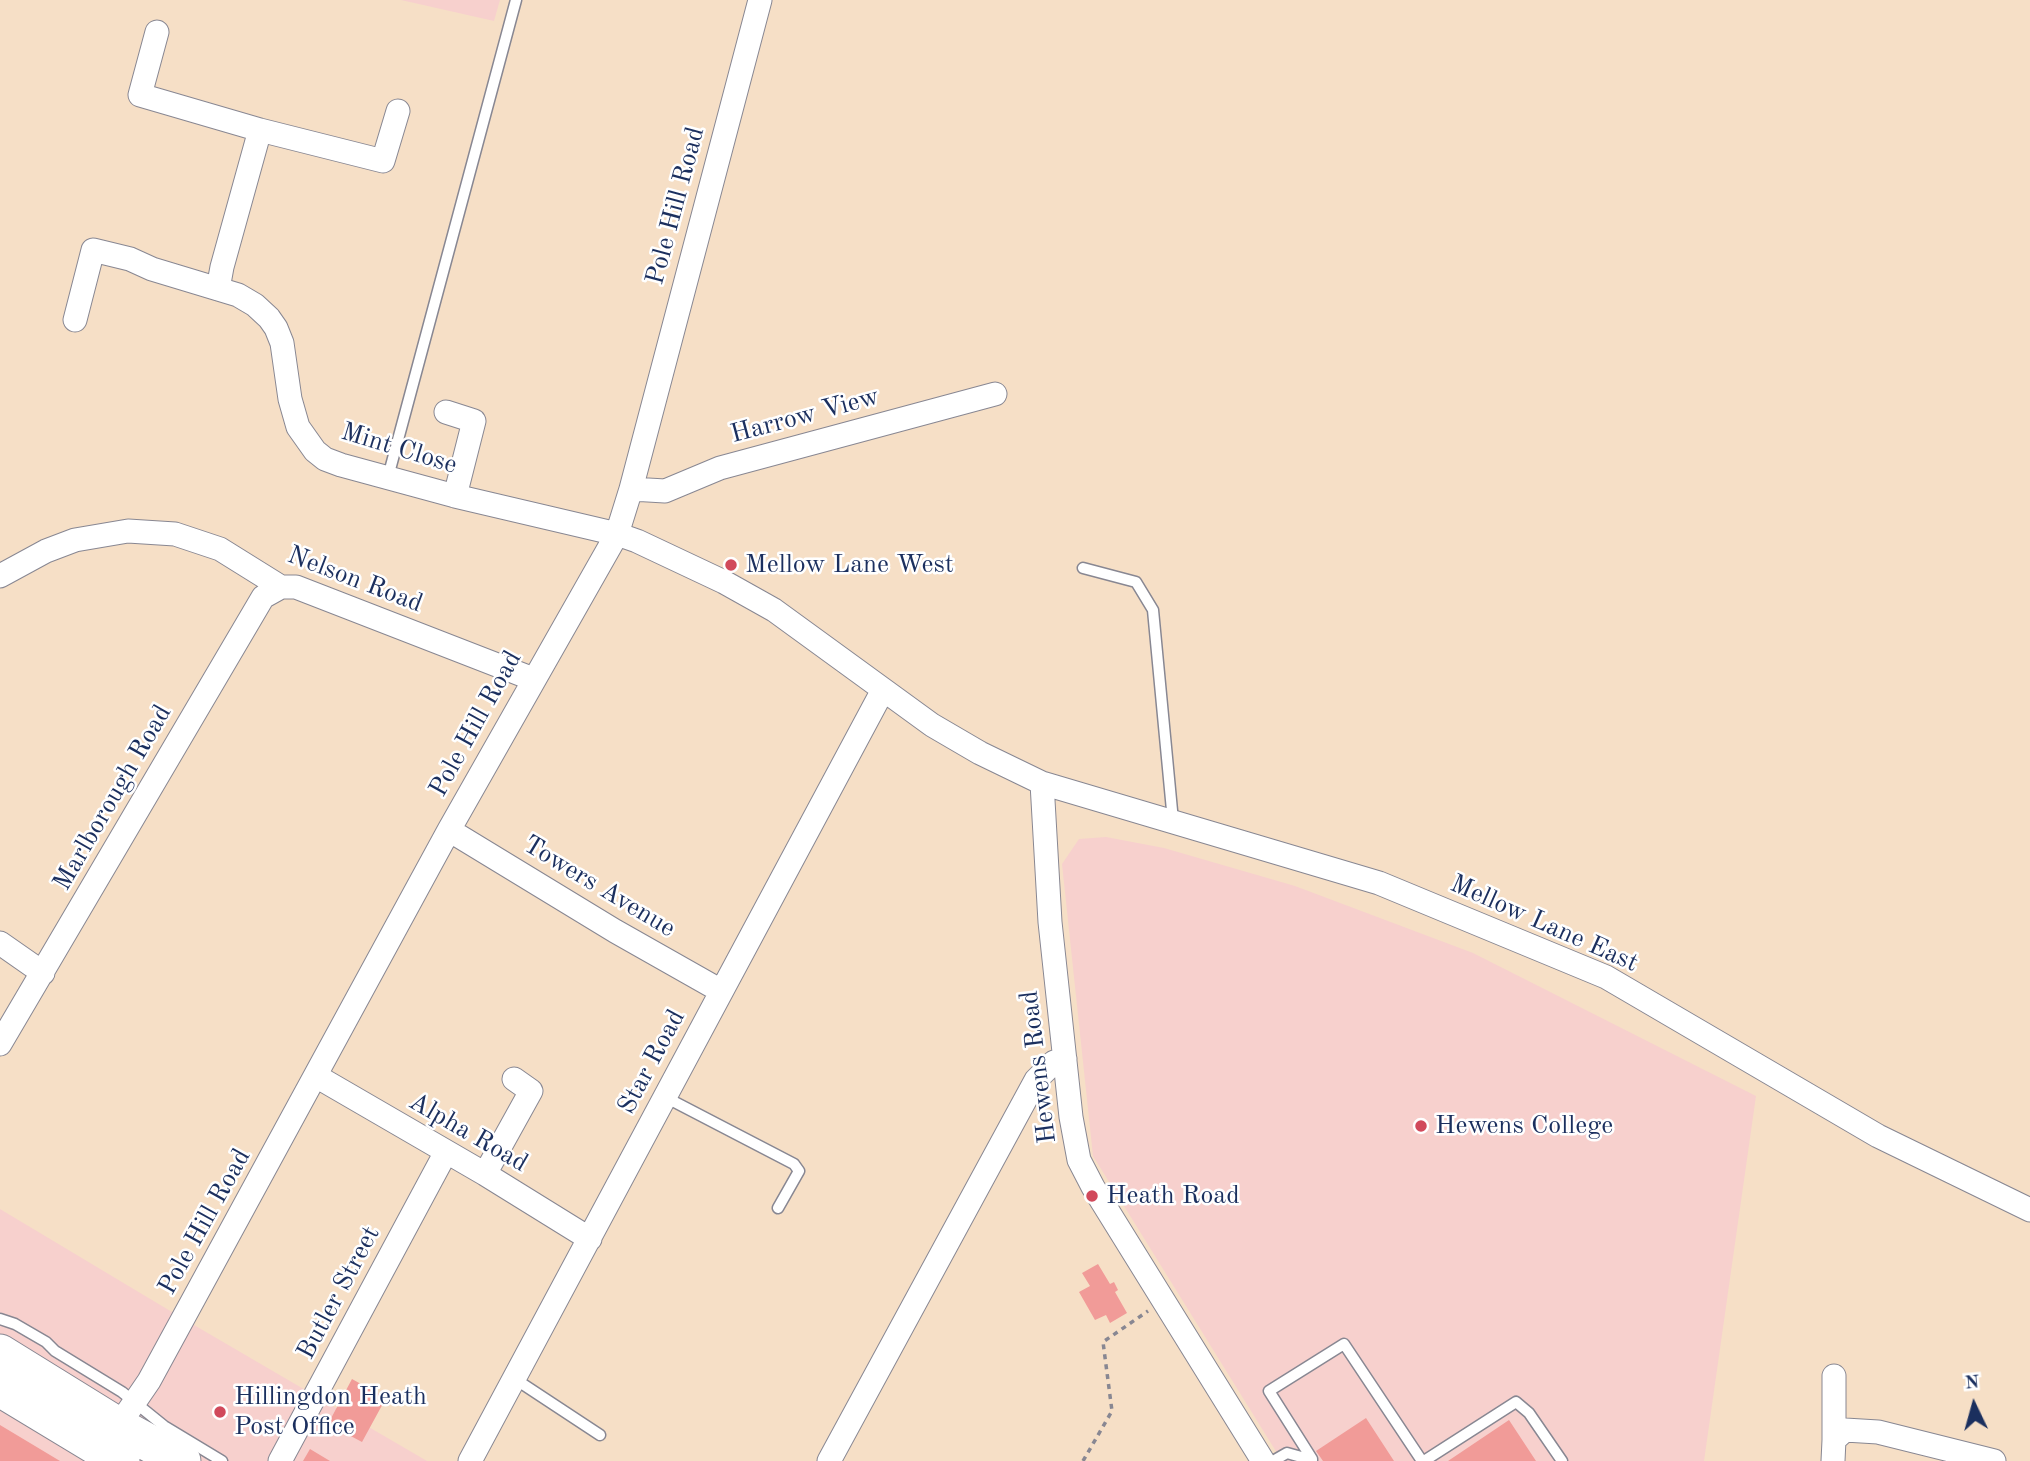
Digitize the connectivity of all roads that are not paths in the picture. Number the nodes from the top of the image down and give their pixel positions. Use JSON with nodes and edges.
{"nodes":[{"id":1,"x":516,"y":0,"type":"edge"},
{"id":2,"x":760,"y":0,"type":"edge"},
{"id":3,"x":157,"y":32,"type":"dead end"},
{"id":4,"x":398,"y":111,"type":"dead end"},
{"id":5,"x":260,"y":130,"type":"junction"},
{"id":6,"x":218,"y":289,"type":"junction"},
{"id":7,"x":75,"y":320,"type":"dead end"},
{"id":8,"x":995,"y":394,"type":"dead end"},
{"id":9,"x":446,"y":412,"type":"dead end"},
{"id":10,"x":388,"y":477,"type":"junction"},
{"id":11,"x":631,"y":489,"type":"junction"},
{"id":12,"x":455,"y":496,"type":"junction"},
{"id":13,"x":617,"y":534,"type":"junction"},
{"id":14,"x":1083,"y":568,"type":"dead end"},
{"id":15,"x":0,"y":576,"type":"edge"},
{"id":16,"x":281,"y":587,"type":"junction"},
{"id":17,"x":533,"y":679,"type":"junction"},
{"id":18,"x":883,"y":690,"type":"junction"},
{"id":19,"x":1042,"y":783,"type":"junction"},
{"id":20,"x":1173,"y":821,"type":"junction"},
{"id":21,"x":449,"y":830,"type":"junction"},
{"id":22,"x":0,"y":943,"type":"edge"},
{"id":23,"x":43,"y":973,"type":"junction"},
{"id":24,"x":721,"y":991,"type":"junction"},
{"id":25,"x":0,"y":1044,"type":"edge"},
{"id":26,"x":1065,"y":1059,"type":"junction"},
{"id":27,"x":316,"y":1076,"type":"junction"},
{"id":28,"x":514,"y":1079,"type":"dead end"},
{"id":29,"x":665,"y":1097,"type":"junction"},
{"id":30,"x":446,"y":1152,"type":"junction"},
{"id":31,"x":485,"y":1174,"type":"junction"},
{"id":32,"x":778,"y":1208,"type":"dead end"},
{"id":33,"x":2030,"y":1210,"type":"edge"},
{"id":34,"x":590,"y":1239,"type":"junction"},
{"id":35,"x":0,"y":1319,"type":"edge"},
{"id":36,"x":0,"y":1353,"type":"edge"},
{"id":37,"x":1834,"y":1376,"type":"dead end"},
{"id":38,"x":514,"y":1379,"type":"junction"},
{"id":39,"x":0,"y":1388,"type":"edge"},
{"id":40,"x":119,"y":1435,"type":"edge"},
{"id":41,"x":600,"y":1435,"type":"dead end"},
{"id":42,"x":1833,"y":1451,"type":"edge"},
{"id":43,"x":1312,"y":1460,"type":"edge"},
{"id":44,"x":182,"y":1461,"type":"edge"},
{"id":45,"x":222,"y":1461,"type":"edge"},
{"id":46,"x":280,"y":1461,"type":"edge"},
{"id":47,"x":470,"y":1461,"type":"edge"},
{"id":48,"x":829,"y":1461,"type":"edge"},
{"id":49,"x":1263,"y":1461,"type":"edge"},
{"id":50,"x":1273,"y":1461,"type":"edge"},
{"id":51,"x":1423,"y":1461,"type":"edge"},
{"id":52,"x":1562,"y":1461,"type":"edge"},
{"id":53,"x":1994,"y":1461,"type":"edge"}],
"edges":[{"from":1,"to":10,"type":"lane"},
{"from":2,"to":11,"type":"street","name":"Pole Hill Road"},
{"from":3,"to":5,"type":"street"},
{"from":4,"to":5,"type":"street"},
{"from":5,"to":6,"type":"street"},
{"from":6,"to":7,"type":"street","name":"Mint Close"},
{"from":6,"to":10,"type":"street","name":"Mint Close"},
{"from":8,"to":11,"type":"street","name":"Harrow View"},
{"from":9,"to":12,"type":"street"},
{"from":10,"to":12,"type":"street","name":"Mint Close"},
{"from":11,"to":13,"type":"street","name":"Pole Hill Road"},
{"from":12,"to":13,"type":"street","name":"Mint Close"},
{"from":13,"to":17,"type":"street","name":"Pole Hill Road"},
{"from":13,"to":18,"type":"street"},
{"from":14,"to":20,"type":"lane"},
{"from":15,"to":16,"type":"street","name":"Nelson Road"},
{"from":16,"to":17,"type":"street","name":"Nelson Road"},
{"from":16,"to":23,"type":"street","name":"Marlborough Road"},
{"from":17,"to":21,"type":"street","name":"Pole Hill Road"},
{"from":18,"to":19,"type":"street"},
{"from":18,"to":24,"type":"street","name":"Star Road"},
{"from":19,"to":20,"type":"street","name":"Mellow Lane East"},
{"from":19,"to":26,"type":"street","name":"Hewens Road"},
{"from":20,"to":33,"type":"street","name":"Mellow Lane East"},
{"from":21,"to":24,"type":"street","name":"Towers Avenue"},
{"from":21,"to":27,"type":"street","name":"Pole Hill Road"},
{"from":22,"to":23,"type":"street"},
{"from":23,"to":25,"type":"street","name":"Marlborough Road"},
{"from":24,"to":29,"type":"street","name":"Star Road"},
{"from":26,"to":48,"type":"street"},
{"from":26,"to":49,"type":"street","name":"Hewens Road"},
{"from":27,"to":30,"type":"street","name":"Alpha Road"},
{"from":27,"to":40,"type":"street","name":"Pole Hill Road"},
{"from":28,"to":31,"type":"street"},
{"from":29,"to":32,"type":"lane"},
{"from":29,"to":34,"type":"street","name":"Star Road"},
{"from":30,"to":31,"type":"street","name":"Alpha Road"},
{"from":30,"to":46,"type":"street","name":"Butler Street"},
{"from":31,"to":34,"type":"street","name":"Alpha Road"},
{"from":34,"to":38,"type":"street","name":"Star Road"},
{"from":35,"to":40,"type":"lane"},
{"from":36,"to":40,"type":"main road"},
{"from":37,"to":42,"type":"street"},
{"from":38,"to":41,"type":"lane"},
{"from":38,"to":47,"type":"street","name":"Star Road"},
{"from":39,"to":40,"type":"main road"},
{"from":40,"to":44,"type":"main road"},
{"from":40,"to":45,"type":"lane"},
{"from":42,"to":53,"type":"street"},
{"from":43,"to":50,"type":"lane"},
{"from":43,"to":51,"type":"lane"},
{"from":51,"to":52,"type":"lane"}]}
